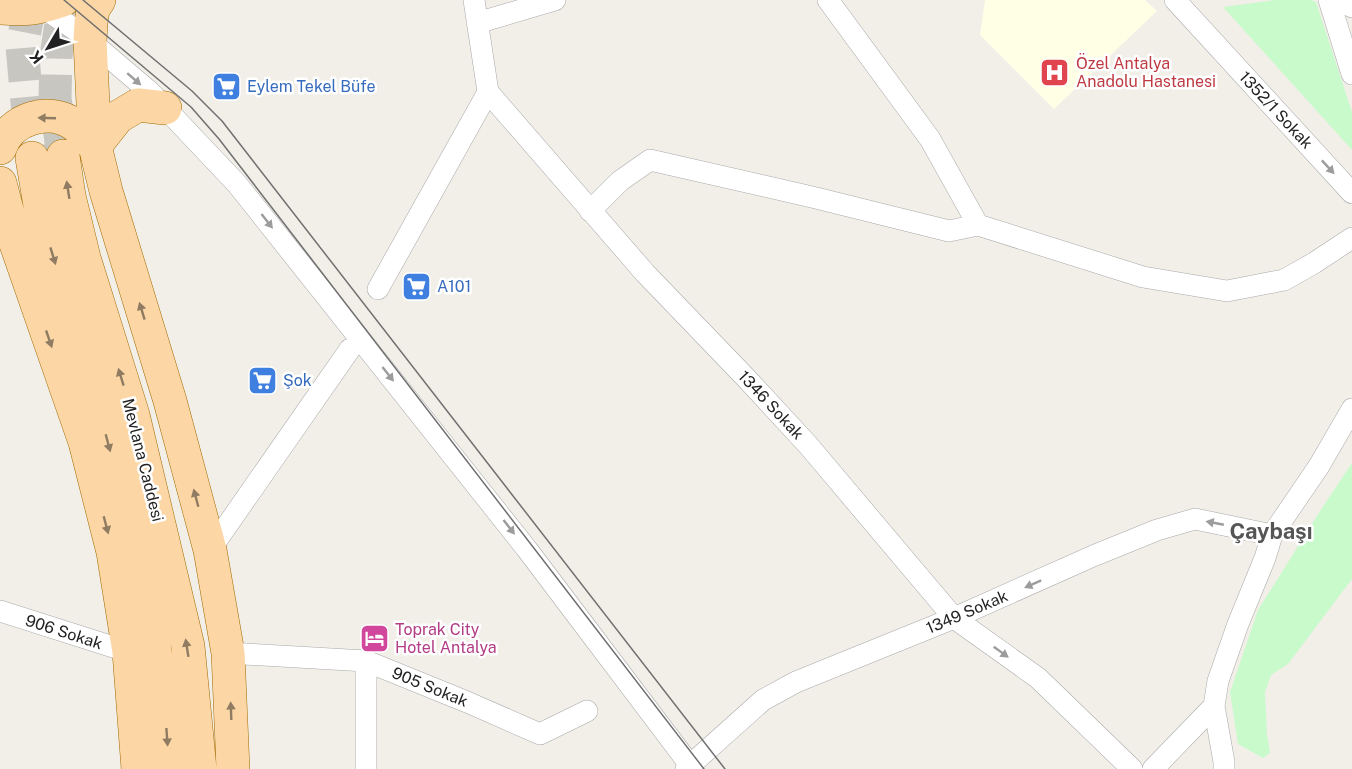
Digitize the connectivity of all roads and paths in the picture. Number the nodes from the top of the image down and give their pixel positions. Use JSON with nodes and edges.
{"nodes":[{"id":1,"x":78,"y":0,"type":"edge"},
{"id":2,"x":99,"y":0,"type":"edge"},
{"id":3,"x":474,"y":0,"type":"edge"},
{"id":4,"x":555,"y":0,"type":"edge"},
{"id":5,"x":828,"y":0,"type":"edge"},
{"id":6,"x":1180,"y":0,"type":"edge"},
{"id":7,"x":1329,"y":0,"type":"edge"},
{"id":8,"x":1340,"y":0,"type":"edge"},
{"id":9,"x":52,"y":4,"type":"edge"},
{"id":10,"x":1352,"y":7,"type":"edge"},
{"id":11,"x":0,"y":8,"type":"edge"},
{"id":12,"x":477,"y":23,"type":"junction"},
{"id":13,"x":86,"y":38,"type":"junction"},
{"id":14,"x":1352,"y":74,"type":"edge"},
{"id":15,"x":488,"y":92,"type":"junction"},
{"id":16,"x":165,"y":108,"type":"junction"},
{"id":17,"x":95,"y":146,"type":"junction"},
{"id":18,"x":0,"y":148,"type":"edge"},
{"id":19,"x":0,"y":183,"type":"edge"},
{"id":20,"x":1352,"y":193,"type":"edge"},
{"id":21,"x":590,"y":211,"type":"junction"},
{"id":22,"x":978,"y":225,"type":"junction"},
{"id":23,"x":1352,"y":238,"type":"edge"},
{"id":24,"x":8,"y":249,"type":"edge"},
{"id":25,"x":378,"y":289,"type":"dead end"},
{"id":26,"x":350,"y":349,"type":"dead end"},
{"id":27,"x":1352,"y":409,"type":"edge"},
{"id":28,"x":1272,"y":535,"type":"junction"},
{"id":29,"x":210,"y":550,"type":"junction"},
{"id":30,"x":0,"y":611,"type":"edge"},
{"id":31,"x":954,"y":618,"type":"junction"},
{"id":32,"x":129,"y":652,"type":"junction"},
{"id":33,"x":228,"y":653,"type":"junction"},
{"id":34,"x":366,"y":661,"type":"junction"},
{"id":35,"x":1214,"y":706,"type":"junction"},
{"id":36,"x":587,"y":711,"type":"dead end"},
{"id":37,"x":688,"y":767,"type":"edge"},
{"id":38,"x":1228,"y":767,"type":"edge"},
{"id":39,"x":138,"y":769,"type":"edge"},
{"id":40,"x":169,"y":769,"type":"edge"},
{"id":41,"x":200,"y":769,"type":"edge"},
{"id":42,"x":233,"y":769,"type":"edge"},
{"id":43,"x":366,"y":769,"type":"edge"},
{"id":44,"x":1132,"y":769,"type":"edge"},
{"id":45,"x":1153,"y":769,"type":"edge"}],
"edges":[{"from":1,"to":13,"type":"main road"},
{"from":2,"to":13,"type":"main road"},
{"from":3,"to":12,"type":"street"},
{"from":4,"to":12,"type":"street"},
{"from":5,"to":22,"type":"street"},
{"from":6,"to":20,"type":"street","name":"1352/1 Sokak","one_way":true},
{"from":7,"to":14,"type":"street"},
{"from":8,"to":10,"type":"street"},
{"from":9,"to":11,"type":"main road"},
{"from":9,"to":13,"type":"street"},
{"from":12,"to":15,"type":"street"},
{"from":13,"to":16,"type":"street","one_way":true},
{"from":13,"to":17,"type":"main road"},
{"from":15,"to":21,"type":"street","name":"1346 Sokak"},
{"from":15,"to":25,"type":"street"},
{"from":16,"to":17,"type":"main road"},
{"from":16,"to":37,"type":"street","one_way":true},
{"from":17,"to":18,"type":"main road","one_way":true},
{"from":29,"to":17,"type":"main road","one_way":true},
{"from":19,"to":24,"type":"main road"},
{"from":21,"to":22,"type":"street"},
{"from":21,"to":31,"type":"street","name":"1346 Sokak"},
{"from":22,"to":23,"type":"street"},
{"from":24,"to":32,"type":"main road","one_way":true},
{"from":26,"to":29,"type":"street"},
{"from":27,"to":28,"type":"street"},
{"from":28,"to":31,"type":"street","name":"1349 Sokak","one_way":true},
{"from":28,"to":35,"type":"street"},
{"from":29,"to":33,"type":"main road"},
{"from":30,"to":32,"type":"street","name":"906 Sokak"},
{"from":31,"to":37,"type":"street","name":"1349 Sokak"},
{"from":31,"to":44,"type":"street","name":"1346 Sokak","one_way":true},
{"from":32,"to":39,"type":"main road"},
{"from":33,"to":34,"type":"street","name":"905 Sokak"},
{"from":42,"to":33,"type":"main road","one_way":true},
{"from":34,"to":36,"type":"street","name":"905 Sokak"},
{"from":34,"to":43,"type":"street"},
{"from":35,"to":38,"type":"street"},
{"from":35,"to":45,"type":"street"},
{"from":41,"to":40,"type":"main road","name":"Mevlana Caddesi","one_way":true}]}
